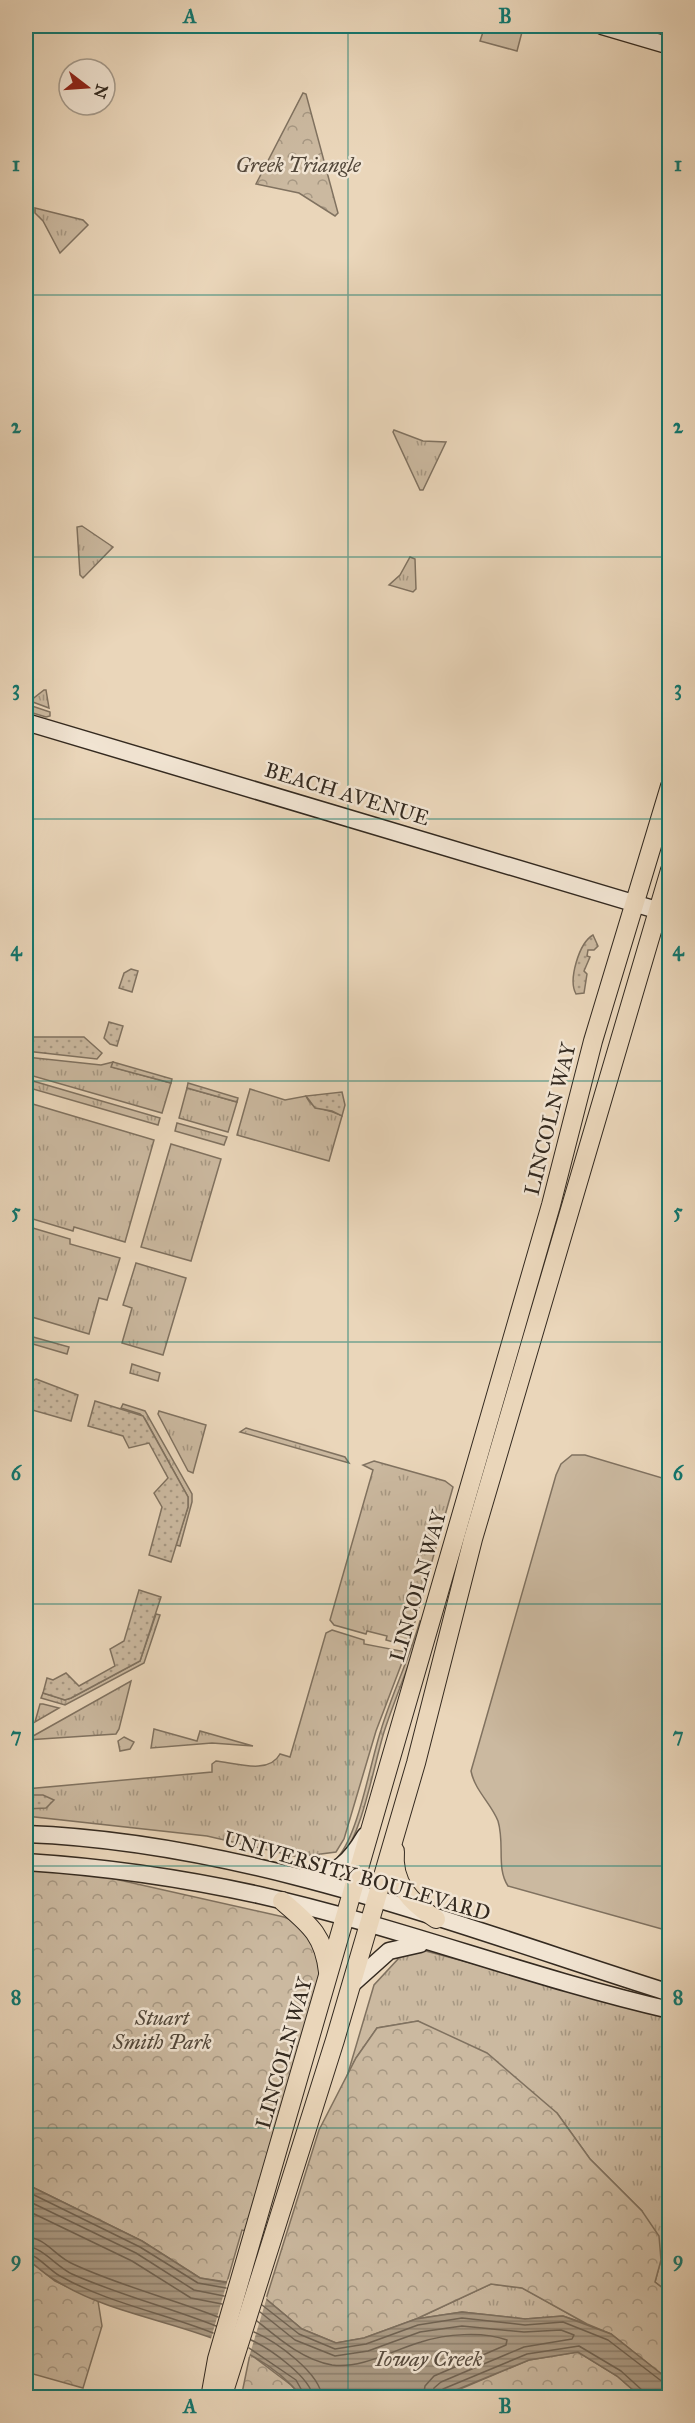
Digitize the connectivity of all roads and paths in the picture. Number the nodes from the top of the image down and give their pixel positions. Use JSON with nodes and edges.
{"nodes":[{"id":1,"x":602,"y":26,"type":"edge"},
{"id":2,"x":669,"y":46,"type":"edge"},
{"id":3,"x":26,"y":722,"type":"edge"},
{"id":4,"x":669,"y":786,"type":"edge"},
{"id":5,"x":669,"y":870,"type":"edge"},
{"id":6,"x":632,"y":903,"type":"junction"},
{"id":7,"x":663,"y":912,"type":"edge"},
{"id":8,"x":374,"y":1823,"type":"junction"},
{"id":9,"x":396,"y":1831,"type":"junction"},
{"id":10,"x":26,"y":1834,"type":"edge"},
{"id":11,"x":26,"y":1862,"type":"edge"},
{"id":12,"x":290,"y":1876,"type":"junction"},
{"id":13,"x":354,"y":1894,"type":"junction"},
{"id":14,"x":376,"y":1900,"type":"junction"},
{"id":15,"x":282,"y":1901,"type":"junction"},
{"id":16,"x":346,"y":1919,"type":"junction"},
{"id":17,"x":436,"y":1919,"type":"junction"},
{"id":18,"x":369,"y":1925,"type":"junction"},
{"id":19,"x":428,"y":1943,"type":"junction"},
{"id":20,"x":329,"y":1978,"type":"junction"},
{"id":21,"x":351,"y":1985,"type":"junction"},
{"id":22,"x":669,"y":1993,"type":"edge"},
{"id":23,"x":669,"y":2010,"type":"edge"},
{"id":24,"x":263,"y":2236,"type":"junction"},
{"id":25,"x":226,"y":2362,"type":"junction"},
{"id":26,"x":210,"y":2397,"type":"edge"},
{"id":27,"x":222,"y":2397,"type":"edge"}],
"edges":[{"from":1,"to":2,"type":"main road"},
{"from":3,"to":6,"type":"main road","name":"BEACH AVENUE"},
{"from":4,"to":6,"type":"main road","name":"LINCOLN WAY"},
{"from":5,"to":7,"type":"main road","name":"LINCOLN WAY"},
{"from":6,"to":7,"type":"main road","name":"BEACH AVENUE"},
{"from":6,"to":8,"type":"main road","name":"LINCOLN WAY"},
{"from":7,"to":9,"type":"main road","name":"LINCOLN WAY"},
{"from":8,"to":12,"type":"main road"},
{"from":8,"to":13,"type":"main road","name":"LINCOLN WAY"},
{"from":9,"to":14,"type":"main road","name":"LINCOLN WAY"},
{"from":9,"to":17,"type":"main road"},
{"from":10,"to":12,"type":"main road","name":"UNIVERSITY BOULEVARD"},
{"from":11,"to":15,"type":"main road"},
{"from":12,"to":13,"type":"main road","name":"UNIVERSITY BOULEVARD"},
{"from":13,"to":14,"type":"main road","name":"UNIVERSITY BOULEVARD"},
{"from":13,"to":16,"type":"main road","name":"LINCOLN WAY"},
{"from":14,"to":17,"type":"main road","name":"UNIVERSITY BOULEVARD"},
{"from":14,"to":18,"type":"main road","name":"LINCOLN WAY"},
{"from":15,"to":16,"type":"main road"},
{"from":15,"to":20,"type":"main road"},
{"from":16,"to":18,"type":"main road"},
{"from":16,"to":20,"type":"main road","name":"LINCOLN WAY"},
{"from":17,"to":22,"type":"main road","name":"UNIVERSITY BOULEVARD"},
{"from":18,"to":19,"type":"main road"},
{"from":18,"to":21,"type":"main road","name":"LINCOLN WAY"},
{"from":19,"to":21,"type":"main road"},
{"from":19,"to":23,"type":"main road"},
{"from":20,"to":24,"type":"main road","name":"LINCOLN WAY"},
{"from":21,"to":24,"type":"main road","name":"LINCOLN WAY"},
{"from":24,"to":25,"type":"main road","name":"LINCOLN WAY"},
{"from":25,"to":26,"type":"main road","name":"LINCOLN WAY"},
{"from":25,"to":27,"type":"main road","name":"LINCOLN WAY"}]}
